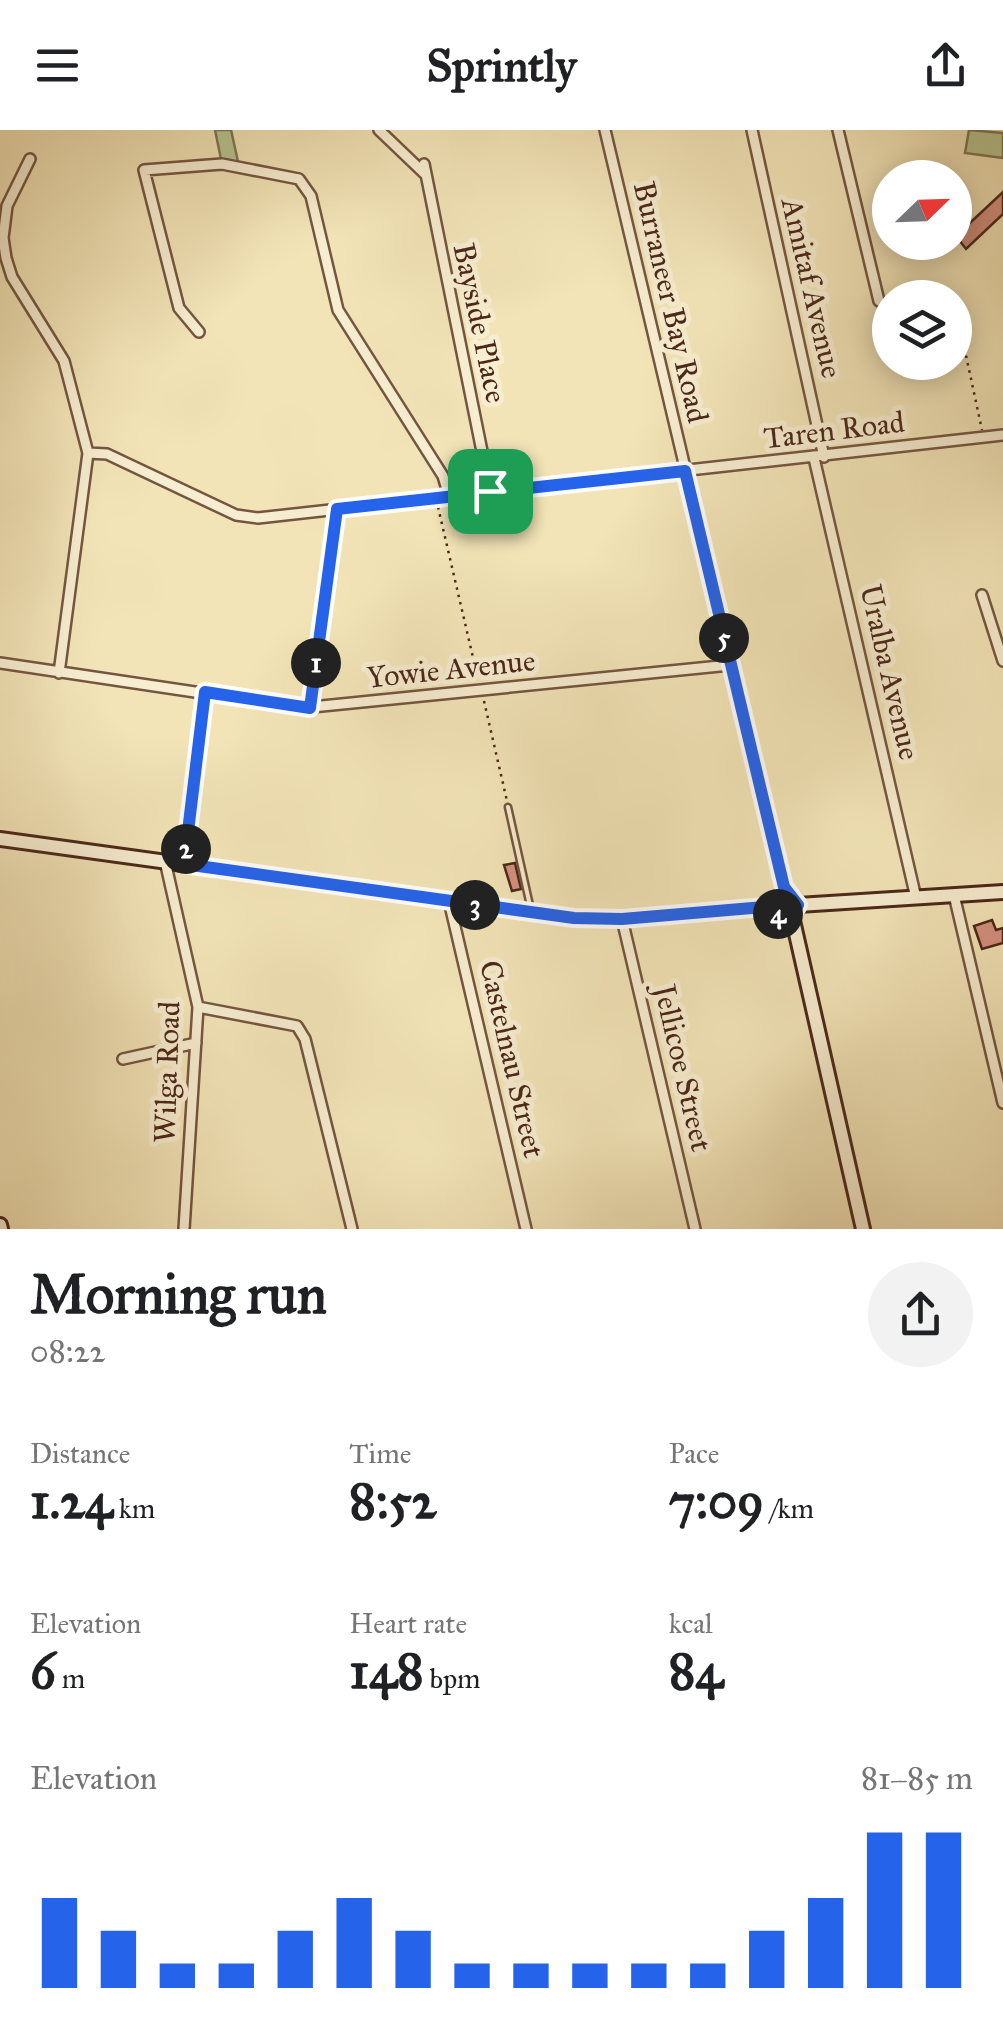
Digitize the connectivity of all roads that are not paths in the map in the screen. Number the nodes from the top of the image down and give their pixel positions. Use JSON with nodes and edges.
{"nodes":[{"id":1,"x":378,"y":130,"type":"edge"},
{"id":2,"x":605,"y":130,"type":"edge"},
{"id":3,"x":752,"y":130,"type":"edge"},
{"id":4,"x":838,"y":130,"type":"edge"},
{"id":5,"x":30,"y":160,"type":"dead end"},
{"id":6,"x":874,"y":280,"type":"edge"},
{"id":7,"x":199,"y":332,"type":"dead end"},
{"id":8,"x":1003,"y":435,"type":"edge"},
{"id":9,"x":88,"y":453,"type":"junction"},
{"id":10,"x":819,"y":457,"type":"junction"},
{"id":11,"x":685,"y":471,"type":"junction"},
{"id":12,"x":490,"y":491,"type":"junction"},
{"id":13,"x":449,"y":496,"type":"junction"},
{"id":14,"x":982,"y":595,"type":"dead end"},
{"id":15,"x":1003,"y":661,"type":"edge"},
{"id":16,"x":0,"y":664,"type":"edge"},
{"id":17,"x":730,"y":665,"type":"junction"},
{"id":18,"x":58,"y":673,"type":"junction"},
{"id":19,"x":205,"y":692,"type":"junction"},
{"id":20,"x":508,"y":807,"type":"road end"},
{"id":21,"x":0,"y":840,"type":"edge"},
{"id":22,"x":165,"y":862,"type":"junction"},
{"id":23,"x":184,"y":864,"type":"junction"},
{"id":24,"x":1003,"y":892,"type":"edge"},
{"id":25,"x":786,"y":894,"type":"junction"},
{"id":26,"x":954,"y":895,"type":"junction"},
{"id":27,"x":916,"y":898,"type":"junction"},
{"id":28,"x":449,"y":901,"type":"junction"},
{"id":29,"x":775,"y":906,"type":"junction"},
{"id":30,"x":795,"y":910,"type":"junction"},
{"id":31,"x":532,"y":912,"type":"junction"},
{"id":32,"x":622,"y":919,"type":"junction"},
{"id":33,"x":198,"y":1007,"type":"junction"},
{"id":34,"x":196,"y":1043,"type":"junction"},
{"id":35,"x":123,"y":1059,"type":"dead end"},
{"id":36,"x":1003,"y":1103,"type":"edge"},
{"id":37,"x":184,"y":1229,"type":"edge"},
{"id":38,"x":352,"y":1229,"type":"edge"},
{"id":39,"x":526,"y":1229,"type":"edge"},
{"id":40,"x":694,"y":1229,"type":"edge"},
{"id":41,"x":863,"y":1229,"type":"edge"}],
"edges":[{"from":1,"to":12,"type":"street","name":"Bayside Place"},
{"from":2,"to":11,"type":"street","name":"Burraneer Bay Road"},
{"from":3,"to":10,"type":"street","name":"Amitaf Avenue"},
{"from":4,"to":6,"type":"street"},
{"from":5,"to":9,"type":"street"},
{"from":7,"to":13,"type":"street"},
{"from":8,"to":10,"type":"street","name":"Taren Road"},
{"from":9,"to":13,"type":"street","name":"Taren Road"},
{"from":9,"to":18,"type":"street"},
{"from":10,"to":11,"type":"street","name":"Taren Road"},
{"from":10,"to":27,"type":"street","name":"Uralba Avenue"},
{"from":11,"to":12,"type":"street","name":"Taren Road"},
{"from":11,"to":17,"type":"street","name":"Burraneer Bay Road"},
{"from":12,"to":13,"type":"street","name":"Taren Road"},
{"from":14,"to":15,"type":"street"},
{"from":16,"to":18,"type":"street","name":"Yowie Avenue"},
{"from":17,"to":19,"type":"street","name":"Yowie Avenue"},
{"from":17,"to":25,"type":"street","name":"Burraneer Bay Road"},
{"from":18,"to":19,"type":"street","name":"Yowie Avenue"},
{"from":19,"to":23,"type":"street"},
{"from":20,"to":31,"type":"lane"},
{"from":21,"to":22,"type":"street"},
{"from":22,"to":23,"type":"street"},
{"from":22,"to":33,"type":"street","name":"Wilga Road"},
{"from":23,"to":28,"type":"street"},
{"from":24,"to":26,"type":"street"},
{"from":25,"to":29,"type":"street"},
{"from":25,"to":30,"type":"street"},
{"from":26,"to":27,"type":"street"},
{"from":26,"to":36,"type":"street"},
{"from":27,"to":30,"type":"street"},
{"from":28,"to":31,"type":"street"},
{"from":28,"to":39,"type":"street","name":"Castelnau Street"},
{"from":29,"to":30,"type":"street"},
{"from":29,"to":32,"type":"street"},
{"from":30,"to":41,"type":"street"},
{"from":31,"to":32,"type":"street"},
{"from":32,"to":40,"type":"street","name":"Jellicoe Street"},
{"from":33,"to":34,"type":"street","name":"Wilga Road"},
{"from":33,"to":38,"type":"street"},
{"from":34,"to":35,"type":"street"},
{"from":34,"to":37,"type":"street","name":"Wilga Road"}]}
